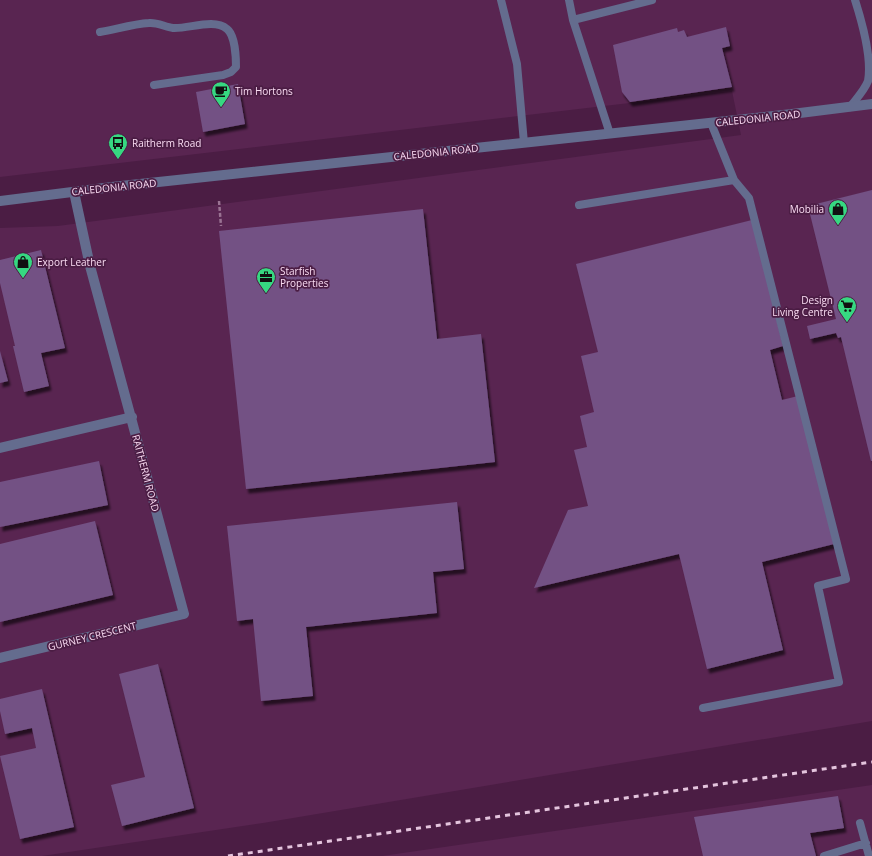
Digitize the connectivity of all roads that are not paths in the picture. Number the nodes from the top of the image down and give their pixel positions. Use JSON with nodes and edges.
{"nodes":[{"id":1,"x":501,"y":0,"type":"edge"},
{"id":2,"x":569,"y":0,"type":"edge"},
{"id":3,"x":652,"y":0,"type":"edge"},
{"id":4,"x":855,"y":0,"type":"edge"},
{"id":5,"x":573,"y":20,"type":"junction"},
{"id":6,"x":100,"y":32,"type":"dead end"},
{"id":7,"x":870,"y":42,"type":"edge"},
{"id":8,"x":154,"y":85,"type":"dead end"},
{"id":9,"x":872,"y":104,"type":"edge"},
{"id":10,"x":850,"y":107,"type":"junction"},
{"id":11,"x":711,"y":123,"type":"junction"},
{"id":12,"x":610,"y":134,"type":"junction"},
{"id":13,"x":524,"y":143,"type":"junction"},
{"id":14,"x":734,"y":180,"type":"junction"},
{"id":15,"x":74,"y":192,"type":"junction"},
{"id":16,"x":0,"y":201,"type":"edge"},
{"id":17,"x":579,"y":204,"type":"dead end"},
{"id":18,"x":132,"y":417,"type":"junction"},
{"id":19,"x":0,"y":448,"type":"edge"},
{"id":20,"x":184,"y":614,"type":"joint"},
{"id":21,"x":0,"y":658,"type":"edge"},
{"id":22,"x":704,"y":708,"type":"dead end"},
{"id":23,"x":860,"y":823,"type":"dead end"},
{"id":24,"x":866,"y":843,"type":"junction"},
{"id":25,"x":824,"y":856,"type":"edge"},
{"id":26,"x":869,"y":856,"type":"edge"}],
"edges":[{"from":1,"to":13,"type":"lane"},
{"from":2,"to":5,"type":"lane"},
{"from":3,"to":5,"type":"lane"},
{"from":4,"to":7,"type":"lane"},
{"from":5,"to":12,"type":"lane"},
{"from":6,"to":8,"type":"lane"},
{"from":7,"to":10,"type":"lane"},
{"from":9,"to":10,"type":"street","name":"CALEDONIA ROAD"},
{"from":10,"to":11,"type":"street","name":"CALEDONIA ROAD"},
{"from":11,"to":12,"type":"street","name":"CALEDONIA ROAD"},
{"from":11,"to":14,"type":"lane"},
{"from":12,"to":13,"type":"street","name":"CALEDONIA ROAD"},
{"from":13,"to":15,"type":"street","name":"CALEDONIA ROAD"},
{"from":14,"to":17,"type":"lane"},
{"from":14,"to":22,"type":"lane"},
{"from":15,"to":16,"type":"street","name":"CALEDONIA ROAD"},
{"from":15,"to":18,"type":"street","name":"RAITHERM ROAD"},
{"from":18,"to":19,"type":"street"},
{"from":18,"to":20,"type":"street","name":"RAITHERM ROAD"},
{"from":20,"to":21,"type":"street","name":"GURNEY CRESCENT"},
{"from":23,"to":24,"type":"lane"},
{"from":24,"to":25,"type":"lane"},
{"from":24,"to":26,"type":"lane"}]}
